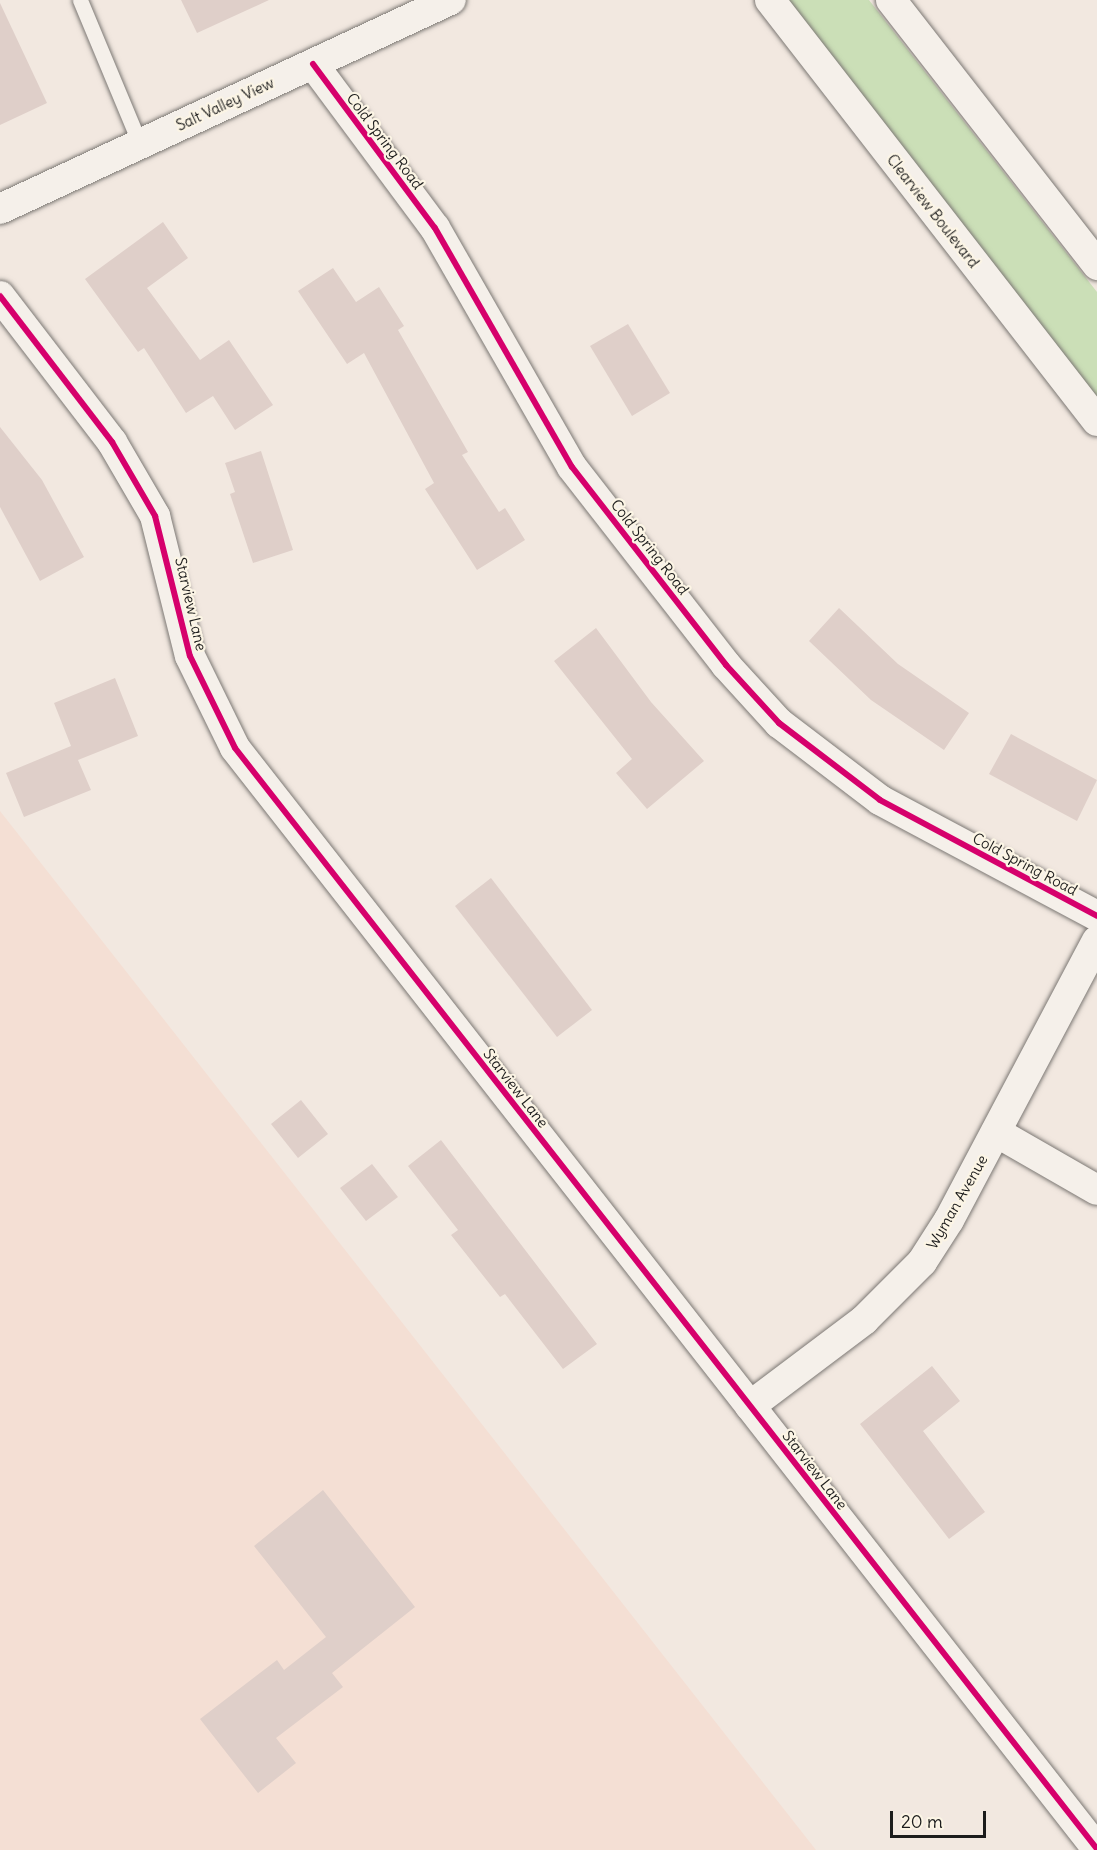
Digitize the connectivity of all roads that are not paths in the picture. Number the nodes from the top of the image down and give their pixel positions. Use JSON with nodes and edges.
{"nodes":[{"id":1,"x":80,"y":0,"type":"edge"},
{"id":2,"x":451,"y":0,"type":"edge"},
{"id":3,"x":770,"y":0,"type":"edge"},
{"id":4,"x":891,"y":0,"type":"edge"},
{"id":5,"x":312,"y":64,"type":"junction"},
{"id":6,"x":140,"y":144,"type":"junction"},
{"id":7,"x":0,"y":209,"type":"edge"},
{"id":8,"x":1097,"y":265,"type":"edge"},
{"id":9,"x":0,"y":296,"type":"edge"},
{"id":10,"x":1097,"y":421,"type":"edge"},
{"id":11,"x":1097,"y":916,"type":"edge"},
{"id":12,"x":1097,"y":941,"type":"edge"},
{"id":13,"x":996,"y":1132,"type":"junction"},
{"id":14,"x":1097,"y":1190,"type":"edge"},
{"id":15,"x":750,"y":1406,"type":"junction"},
{"id":16,"x":1097,"y":1849,"type":"edge"}],
"edges":[{"from":1,"to":6,"type":"lane"},
{"from":2,"to":5,"type":"street","name":"Salt Valley View"},
{"from":3,"to":10,"type":"street","name":"Clearview Boulevard"},
{"from":4,"to":8,"type":"street"},
{"from":5,"to":6,"type":"street","name":"Salt Valley View"},
{"from":5,"to":11,"type":"street","name":"Cold Spring Road"},
{"from":6,"to":7,"type":"street","name":"Salt Valley View"},
{"from":9,"to":15,"type":"street","name":"Starview Lane"},
{"from":12,"to":13,"type":"street","name":"Wyman Avenue"},
{"from":13,"to":14,"type":"street"},
{"from":13,"to":15,"type":"street","name":"Wyman Avenue"},
{"from":15,"to":16,"type":"street","name":"Starview Lane"}]}
